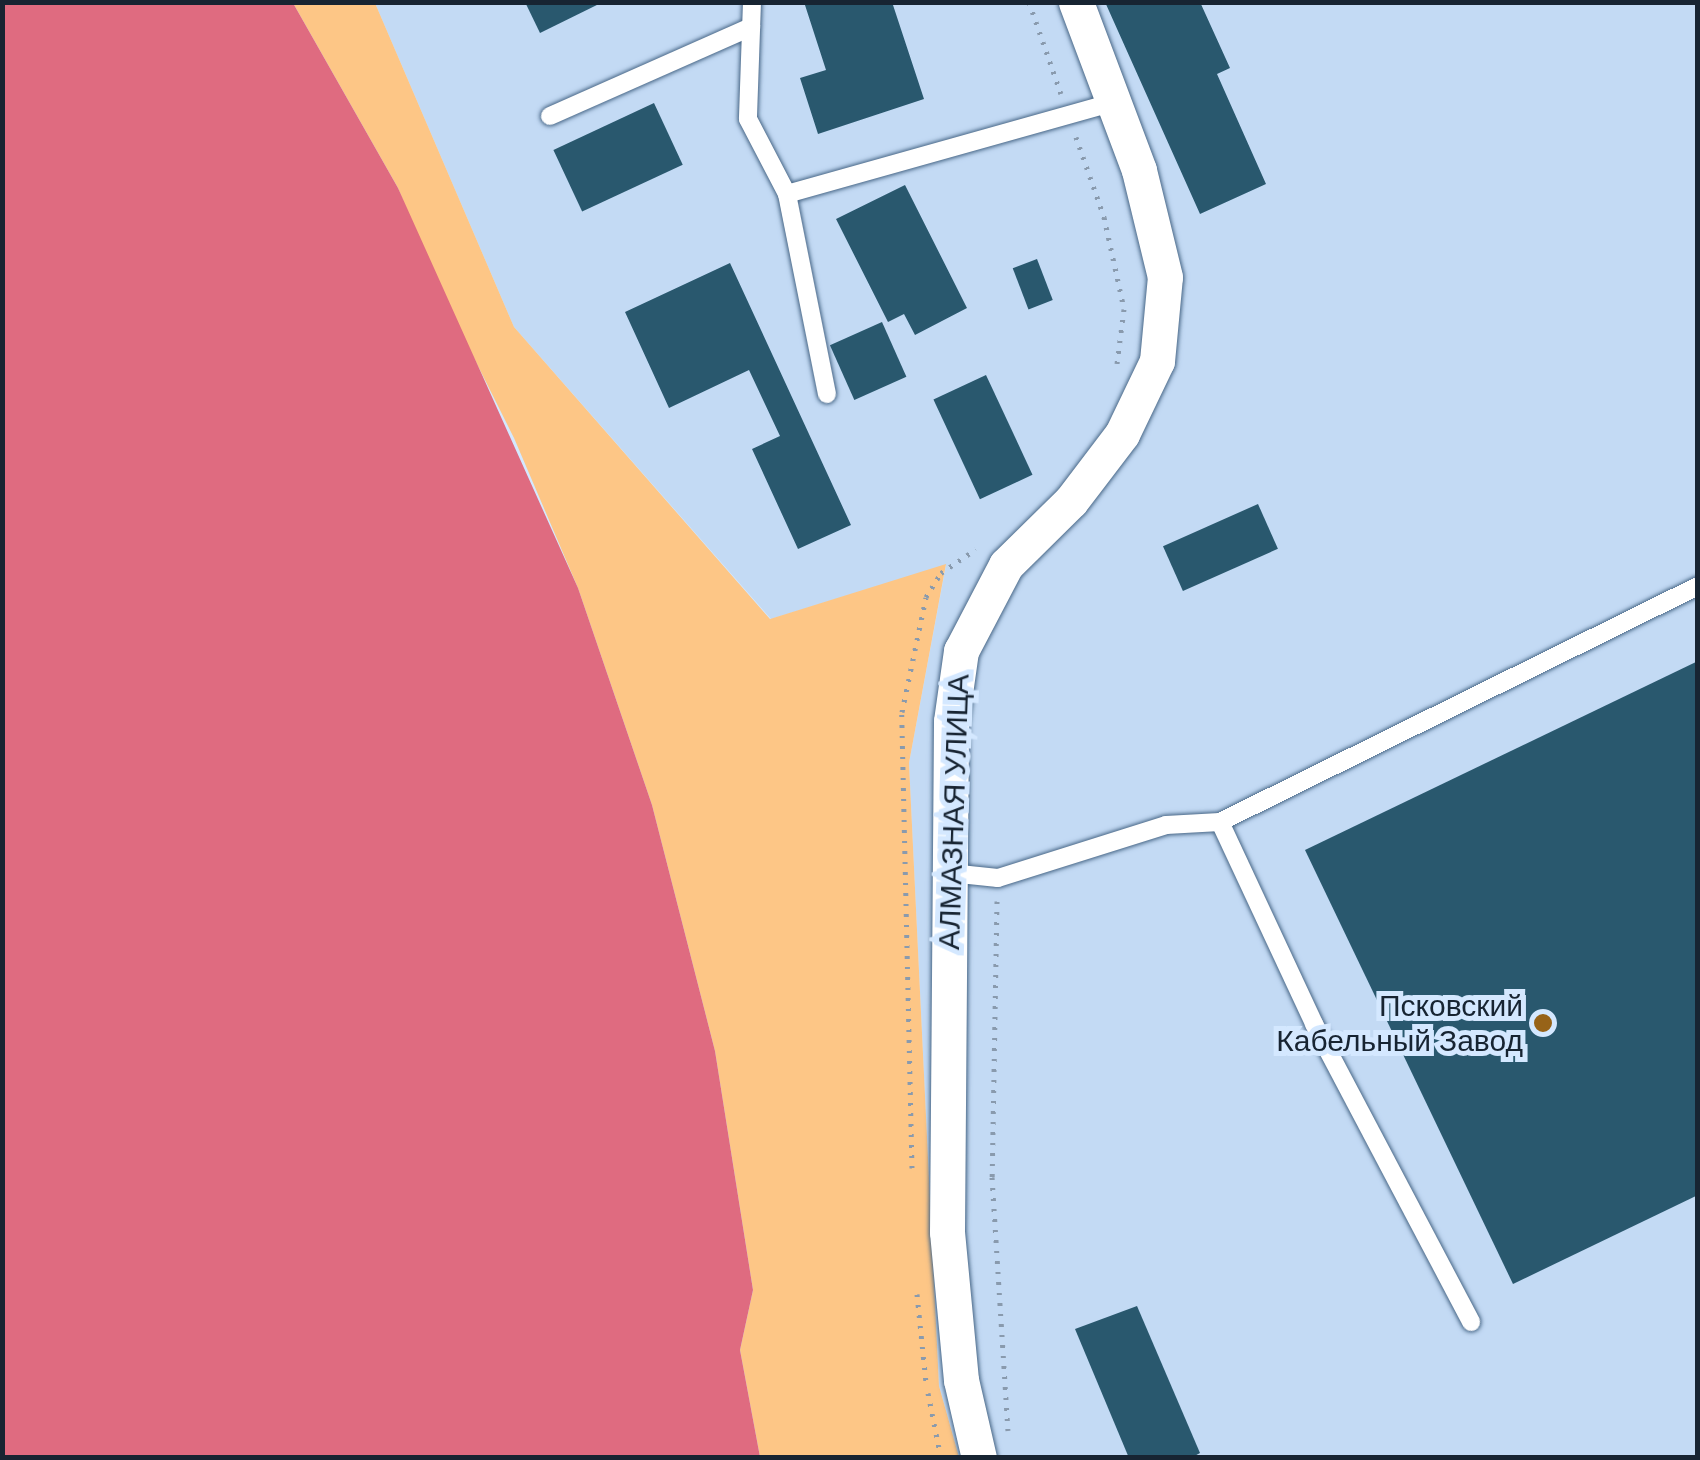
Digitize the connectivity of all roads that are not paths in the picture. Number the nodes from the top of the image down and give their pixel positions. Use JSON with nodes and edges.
{"nodes":[{"id":1,"x":752,"y":2,"type":"edge"},
{"id":2,"x":1076,"y":2,"type":"edge"},
{"id":3,"x":751,"y":27,"type":"junction"},
{"id":4,"x":1114,"y":102,"type":"junction"},
{"id":5,"x":550,"y":116,"type":"dead end"},
{"id":6,"x":788,"y":194,"type":"junction"},
{"id":7,"x":827,"y":394,"type":"dead end"},
{"id":8,"x":1698,"y":586,"type":"edge"},
{"id":9,"x":1220,"y":822,"type":"junction"},
{"id":10,"x":950,"y":873,"type":"junction"},
{"id":11,"x":1471,"y":1322,"type":"dead end"},
{"id":12,"x":994,"y":1449,"type":"edge"}],
"edges":[{"from":1,"to":3,"type":"lane"},
{"from":2,"to":4,"type":"street","name":"АЛМАЗНАЯ УЛИЦА"},
{"from":3,"to":5,"type":"lane"},
{"from":3,"to":6,"type":"lane"},
{"from":4,"to":6,"type":"lane"},
{"from":4,"to":10,"type":"street","name":"АЛМАЗНАЯ УЛИЦА"},
{"from":6,"to":7,"type":"lane"},
{"from":8,"to":9,"type":"lane"},
{"from":9,"to":10,"type":"lane"},
{"from":9,"to":11,"type":"lane"},
{"from":10,"to":12,"type":"street","name":"АЛМАЗНАЯ УЛИЦА"}]}
